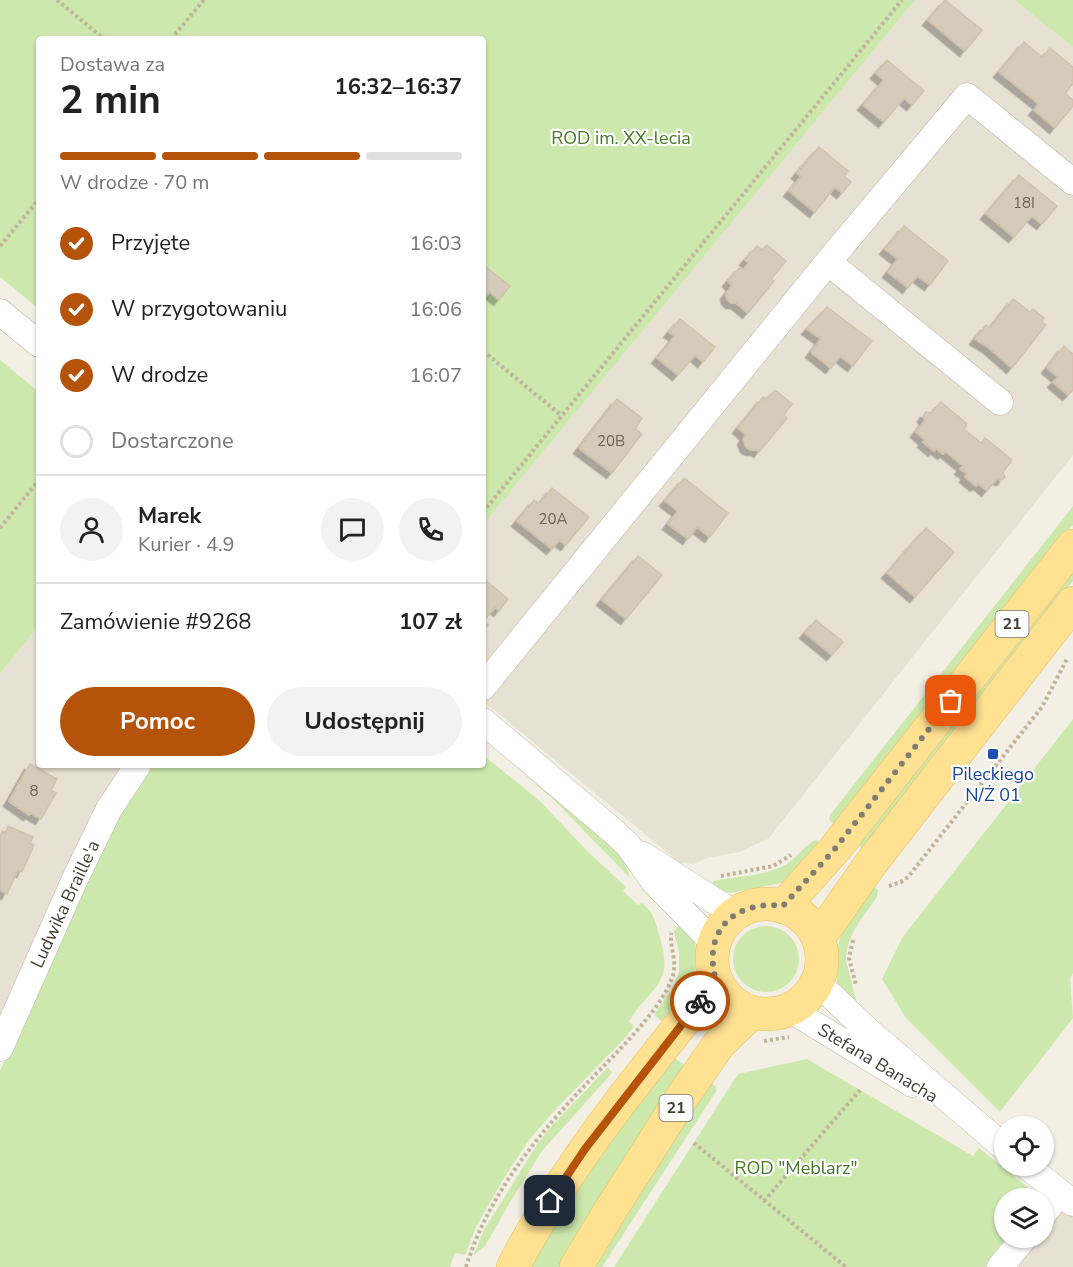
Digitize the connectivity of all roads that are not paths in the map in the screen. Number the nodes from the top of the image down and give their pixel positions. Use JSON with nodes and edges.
{"nodes":[{"id":1,"x":1073,"y":182,"type":"edge"},
{"id":2,"x":828,"y":262,"type":"junction"},
{"id":3,"x":0,"y":312,"type":"edge"},
{"id":4,"x":36,"y":342,"type":"edge"},
{"id":5,"x":1000,"y":402,"type":"dead end"},
{"id":6,"x":1073,"y":546,"type":"edge"},
{"id":7,"x":1073,"y":603,"type":"edge"},
{"id":8,"x":486,"y":683,"type":"edge"},
{"id":9,"x":486,"y":724,"type":"edge"},
{"id":10,"x":136,"y":768,"type":"edge"},
{"id":11,"x":628,"y":845,"type":"junction"},
{"id":12,"x":783,"y":906,"type":"junction"},
{"id":13,"x":735,"y":914,"type":"junction"},
{"id":14,"x":818,"y":939,"type":"junction"},
{"id":15,"x":714,"y":943,"type":"junction"},
{"id":16,"x":716,"y":981,"type":"junction"},
{"id":17,"x":817,"y":982,"type":"junction"},
{"id":18,"x":791,"y":1024,"type":"junction"},
{"id":19,"x":756,"y":1027,"type":"junction"},
{"id":20,"x":2,"y":1037,"type":"edge"},
{"id":21,"x":967,"y":1117,"type":"junction"},
{"id":22,"x":994,"y":1139,"type":"edge"},
{"id":23,"x":1040,"y":1176,"type":"edge"},
{"id":24,"x":1067,"y":1198,"type":"edge"},
{"id":25,"x":1054,"y":1206,"type":"edge"},
{"id":26,"x":1015,"y":1248,"type":"edge"},
{"id":27,"x":513,"y":1267,"type":"edge"},
{"id":28,"x":576,"y":1267,"type":"edge"},
{"id":29,"x":999,"y":1267,"type":"edge"}],
"edges":[{"from":1,"to":2,"type":"street"},
{"from":2,"to":5,"type":"street"},
{"from":2,"to":8,"type":"street"},
{"from":3,"to":4,"type":"street"},
{"from":6,"to":12,"type":"main road","number":"21"},
{"from":7,"to":14,"type":"main road","number":"21"},
{"from":9,"to":11,"type":"street"},
{"from":10,"to":20,"type":"street","name":"Ludwika Braille'a"},
{"from":11,"to":13,"type":"street"},
{"from":11,"to":15,"type":"street"},
{"from":12,"to":13,"type":"main road"},
{"from":12,"to":14,"type":"main road"},
{"from":13,"to":15,"type":"main road"},
{"from":14,"to":17,"type":"main road"},
{"from":15,"to":16,"type":"main road"},
{"from":16,"to":19,"type":"main road"},
{"from":16,"to":27,"type":"main road","number":"21"},
{"from":17,"to":18,"type":"main road"},
{"from":17,"to":21,"type":"street","name":"Stefana Banacha"},
{"from":18,"to":19,"type":"main road"},
{"from":18,"to":21,"type":"street","name":"Stefana Banacha"},
{"from":19,"to":28,"type":"main road","number":"21"},
{"from":21,"to":22,"type":"street","name":"Stefana Banacha"},
{"from":23,"to":24,"type":"street"},
{"from":24,"to":25,"type":"street"},
{"from":26,"to":29,"type":"street"}]}
